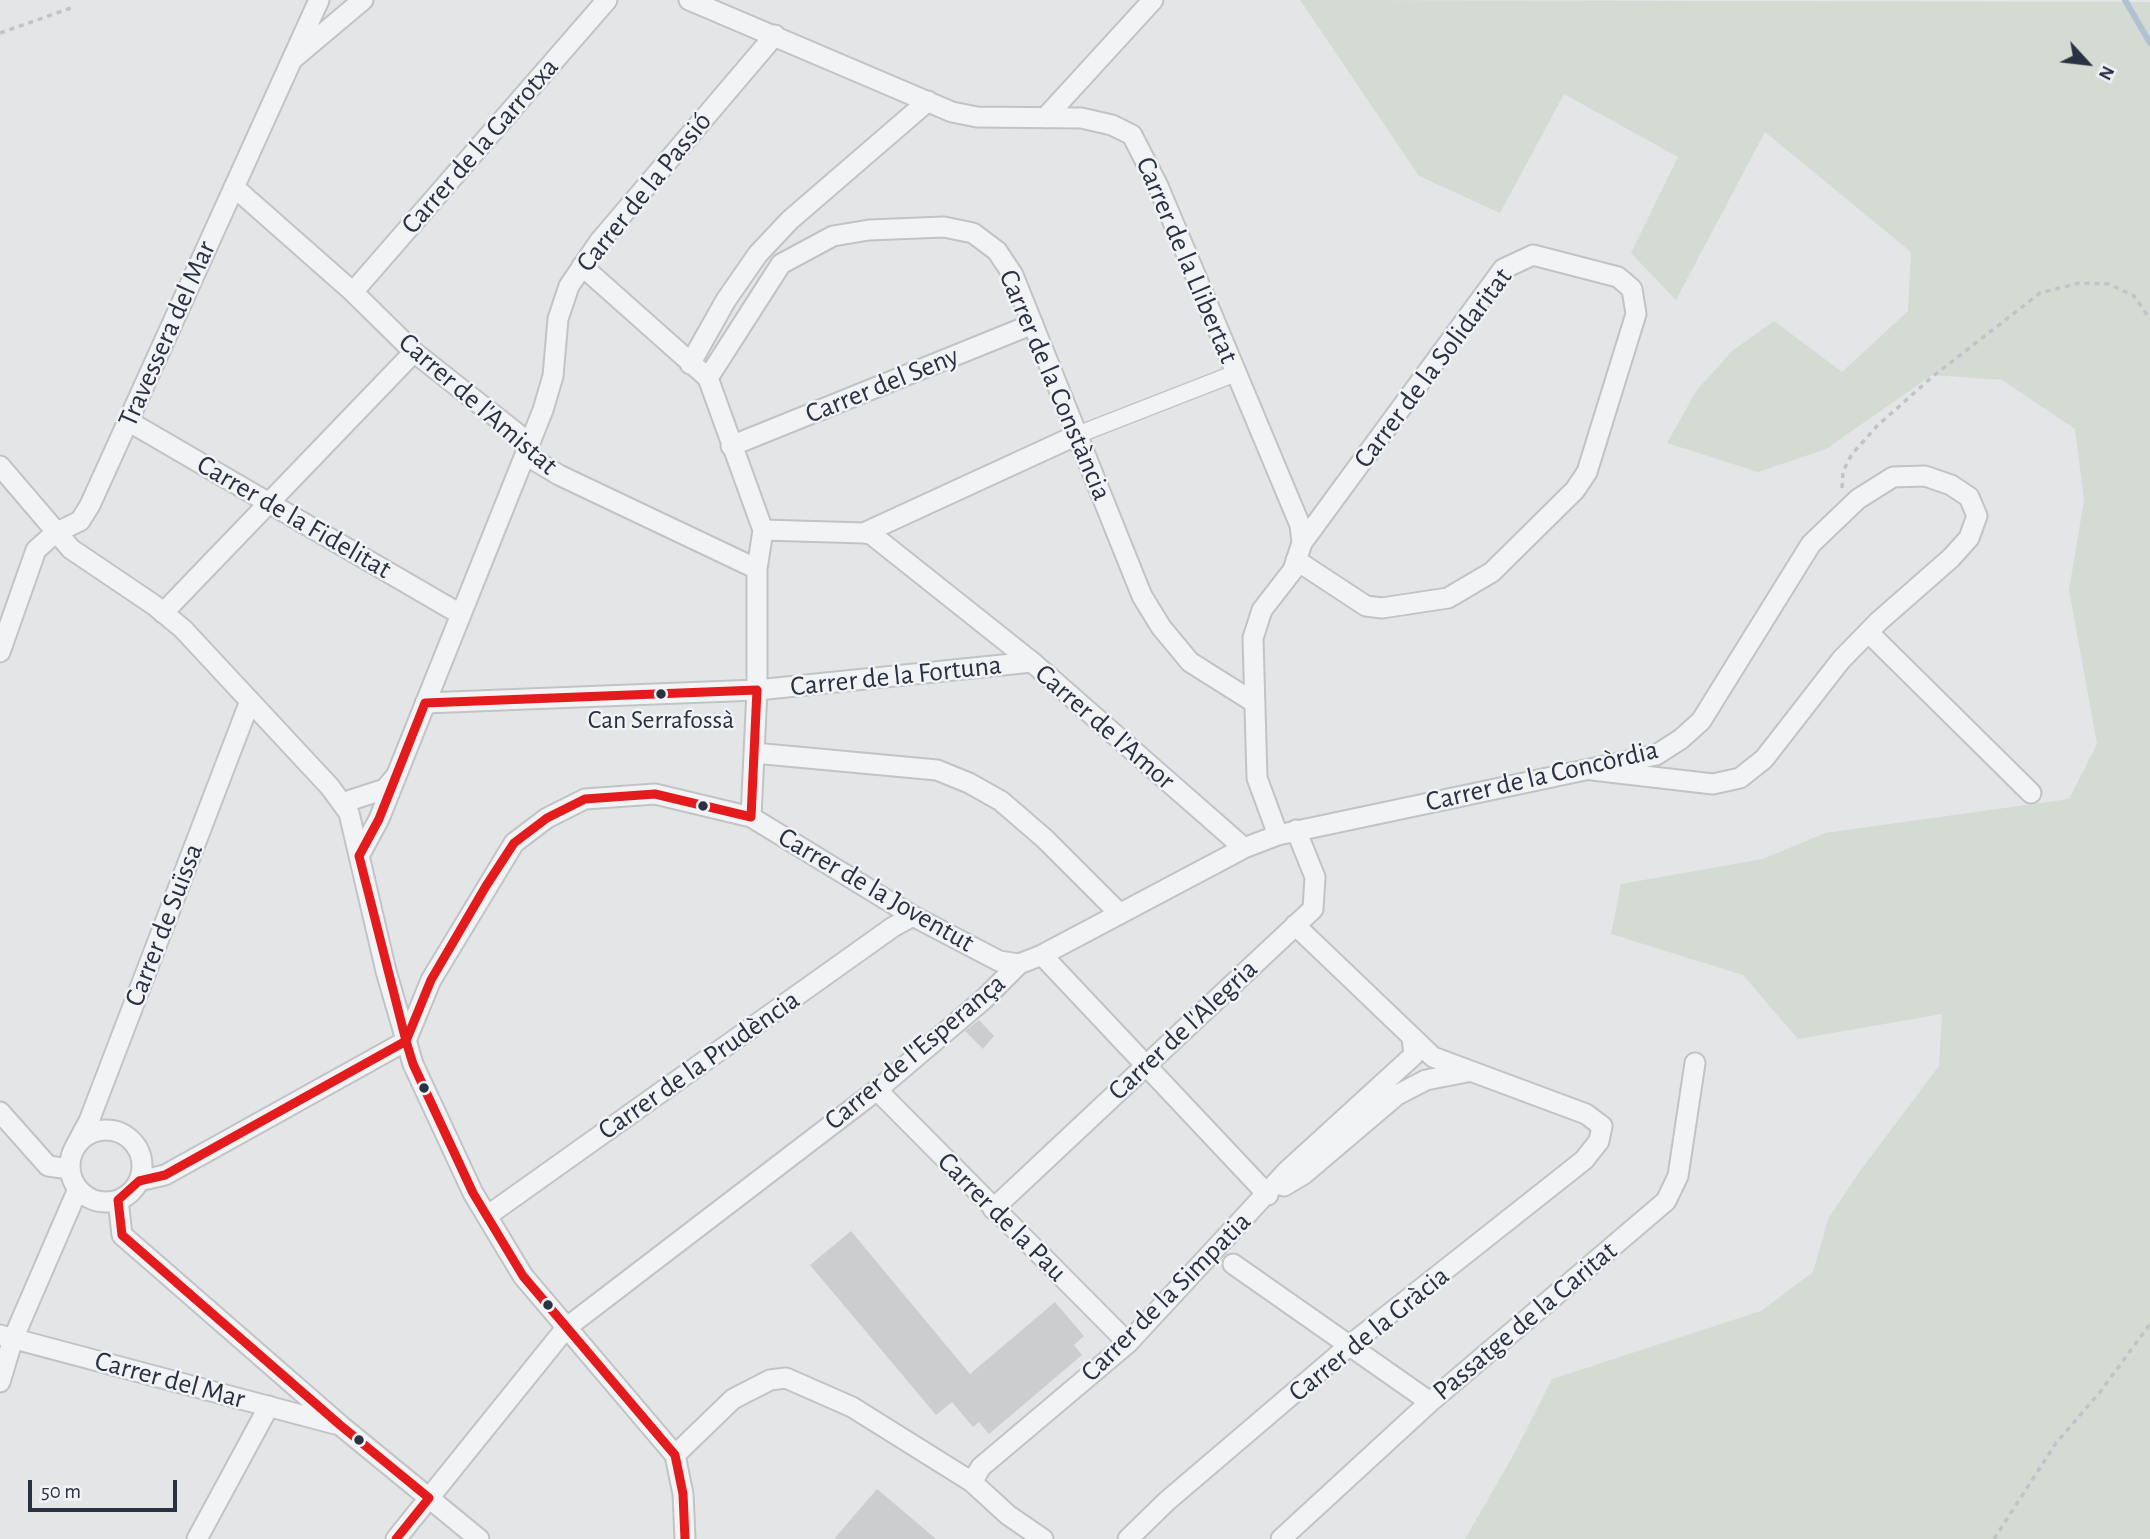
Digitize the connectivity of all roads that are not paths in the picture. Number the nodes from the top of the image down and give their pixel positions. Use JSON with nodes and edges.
{"nodes":[{"id":1,"x":319,"y":0,"type":"edge"},
{"id":2,"x":363,"y":0,"type":"edge"},
{"id":3,"x":607,"y":0,"type":"edge"},
{"id":4,"x":689,"y":0,"type":"edge"},
{"id":5,"x":1153,"y":0,"type":"edge"},
{"id":6,"x":775,"y":35,"type":"junction"},
{"id":7,"x":291,"y":61,"type":"junction"},
{"id":8,"x":928,"y":101,"type":"junction"},
{"id":9,"x":1045,"y":118,"type":"junction"},
{"id":10,"x":234,"y":187,"type":"junction"},
{"id":11,"x":582,"y":266,"type":"junction"},
{"id":12,"x":353,"y":292,"type":"junction"},
{"id":13,"x":1033,"y":324,"type":"junction"},
{"id":14,"x":414,"y":352,"type":"junction"},
{"id":15,"x":690,"y":364,"type":"junction"},
{"id":16,"x":1236,"y":373,"type":"junction"},
{"id":17,"x":708,"y":378,"type":"junction"},
{"id":18,"x":128,"y":421,"type":"junction"},
{"id":19,"x":1077,"y":435,"type":"junction"},
{"id":20,"x":731,"y":446,"type":"junction"},
{"id":21,"x":526,"y":447,"type":"junction"},
{"id":22,"x":0,"y":466,"type":"edge"},
{"id":23,"x":270,"y":502,"type":"junction"},
{"id":24,"x":763,"y":530,"type":"junction"},
{"id":25,"x":55,"y":533,"type":"junction"},
{"id":26,"x":864,"y":533,"type":"junction"},
{"id":27,"x":1299,"y":551,"type":"junction"},
{"id":28,"x":757,"y":569,"type":"junction"},
{"id":29,"x":163,"y":613,"type":"junction"},
{"id":30,"x":460,"y":614,"type":"junction"},
{"id":31,"x":1868,"y":632,"type":"junction"},
{"id":32,"x":0,"y":652,"type":"edge"},
{"id":33,"x":1032,"y":662,"type":"junction"},
{"id":34,"x":757,"y":690,"type":"junction"},
{"id":35,"x":250,"y":701,"type":"junction"},
{"id":36,"x":425,"y":703,"type":"junction"},
{"id":37,"x":1255,"y":703,"type":"junction"},
{"id":38,"x":754,"y":753,"type":"junction"},
{"id":39,"x":1592,"y":770,"type":"junction"},
{"id":40,"x":396,"y":776,"type":"junction"},
{"id":41,"x":2031,"y":793,"type":"dead end"},
{"id":42,"x":342,"y":803,"type":"junction"},
{"id":43,"x":751,"y":817,"type":"junction"},
{"id":44,"x":1287,"y":832,"type":"junction"},
{"id":45,"x":1244,"y":848,"type":"junction"},
{"id":46,"x":359,"y":856,"type":"junction"},
{"id":47,"x":1120,"y":914,"type":"junction"},
{"id":48,"x":913,"y":916,"type":"junction"},
{"id":49,"x":1295,"y":925,"type":"junction"},
{"id":50,"x":1042,"y":955,"type":"junction"},
{"id":51,"x":1019,"y":964,"type":"junction"},
{"id":52,"x":1412,"y":1037,"type":"junction"},
{"id":53,"x":406,"y":1041,"type":"junction"},
{"id":54,"x":1695,"y":1063,"type":"dead end"},
{"id":55,"x":1144,"y":1066,"type":"junction"},
{"id":56,"x":1467,"y":1072,"type":"junction"},
{"id":57,"x":877,"y":1090,"type":"junction"},
{"id":58,"x":0,"y":1112,"type":"edge"},
{"id":59,"x":75,"y":1147,"type":"junction"},
{"id":60,"x":70,"y":1169,"type":"junction"},
{"id":61,"x":139,"y":1181,"type":"junction"},
{"id":62,"x":78,"y":1189,"type":"junction"},
{"id":63,"x":1268,"y":1195,"type":"junction"},
{"id":64,"x":118,"y":1200,"type":"junction"},
{"id":65,"x":993,"y":1209,"type":"junction"},
{"id":66,"x":486,"y":1216,"type":"junction"},
{"id":67,"x":1233,"y":1264,"type":"dead end"},
{"id":68,"x":566,"y":1328,"type":"junction"},
{"id":69,"x":6,"y":1337,"type":"edge"},
{"id":70,"x":1128,"y":1343,"type":"junction"},
{"id":71,"x":1350,"y":1345,"type":"junction"},
{"id":72,"x":0,"y":1382,"type":"edge"},
{"id":73,"x":1430,"y":1402,"type":"junction"},
{"id":74,"x":269,"y":1406,"type":"junction"},
{"id":75,"x":340,"y":1425,"type":"junction"},
{"id":76,"x":675,"y":1455,"type":"junction"},
{"id":77,"x":972,"y":1482,"type":"junction"},
{"id":78,"x":429,"y":1498,"type":"junction"},
{"id":79,"x":197,"y":1539,"type":"edge"},
{"id":80,"x":396,"y":1539,"type":"edge"},
{"id":81,"x":479,"y":1539,"type":"edge"},
{"id":82,"x":685,"y":1539,"type":"edge"},
{"id":83,"x":1043,"y":1539,"type":"edge"},
{"id":84,"x":1128,"y":1539,"type":"edge"},
{"id":85,"x":1281,"y":1539,"type":"edge"}],
"edges":[{"from":1,"to":7,"type":"street","name":"Travessera del Mar"},
{"from":2,"to":7,"type":"street"},
{"from":3,"to":12,"type":"street","name":"Carrer de la Garrotxa"},
{"from":4,"to":6,"type":"street","name":"Carrer de la Llibertat"},
{"from":5,"to":9,"type":"street"},
{"from":6,"to":8,"type":"street","name":"Carrer de la Llibertat"},
{"from":6,"to":11,"type":"street","name":"Carrer de la Passió"},
{"from":7,"to":10,"type":"street","name":"Travessera del Mar"},
{"from":8,"to":9,"type":"street","name":"Carrer de la Llibertat"},
{"from":8,"to":15,"type":"street"},
{"from":9,"to":16,"type":"street","name":"Carrer de la Llibertat"},
{"from":10,"to":12,"type":"street","name":"Carrer de l'Amistat"},
{"from":10,"to":18,"type":"street","name":"Travessera del Mar"},
{"from":11,"to":15,"type":"street"},
{"from":11,"to":21,"type":"street","name":"Carrer de la Passió"},
{"from":12,"to":14,"type":"street","name":"Carrer de l'Amistat"},
{"from":13,"to":17,"type":"street","name":"Carrer de la Constància"},
{"from":13,"to":19,"type":"street","name":"Carrer de la Constància"},
{"from":13,"to":20,"type":"street","name":"Carrer del Seny"},
{"from":14,"to":21,"type":"street","name":"Carrer de l'Amistat"},
{"from":14,"to":23,"type":"street"},
{"from":15,"to":17,"type":"street"},
{"from":16,"to":19,"type":"street"},
{"from":16,"to":27,"type":"street","name":"Carrer de la Llibertat"},
{"from":17,"to":20,"type":"street"},
{"from":18,"to":23,"type":"street","name":"Carrer de la Fidelitat"},
{"from":18,"to":25,"type":"street","name":"Travessera del Mar"},
{"from":19,"to":26,"type":"street"},
{"from":19,"to":37,"type":"street","name":"Carrer de la Constància"},
{"from":20,"to":24,"type":"street"},
{"from":21,"to":28,"type":"street","name":"Carrer de l'Amistat"},
{"from":21,"to":30,"type":"street","name":"Carrer de la Passió"},
{"from":22,"to":25,"type":"street"},
{"from":23,"to":29,"type":"street"},
{"from":23,"to":30,"type":"street","name":"Carrer de la Fidelitat"},
{"from":24,"to":26,"type":"street"},
{"from":24,"to":28,"type":"street"},
{"from":25,"to":29,"type":"street"},
{"from":25,"to":32,"type":"street","name":"Travessera del Mar"},
{"from":26,"to":33,"type":"street","name":"Carrer de l'Amor"},
{"from":27,"to":27,"type":"street","name":"Carrer de la Solidaritat"},
{"from":27,"to":37,"type":"street","name":"Carrer de la Solidaritat"},
{"from":28,"to":34,"type":"street"},
{"from":29,"to":35,"type":"street"},
{"from":30,"to":36,"type":"street","name":"Carrer de la Passió"},
{"from":31,"to":39,"type":"street"},
{"from":31,"to":39,"type":"street","name":"Carrer de la Concòrdia"},
{"from":31,"to":41,"type":"street"},
{"from":33,"to":34,"type":"street","name":"Carrer de la Fortuna"},
{"from":33,"to":45,"type":"street","name":"Carrer de l'Amor"},
{"from":34,"to":36,"type":"street","name":"Carrer de la Fortuna"},
{"from":34,"to":38,"type":"street"},
{"from":35,"to":42,"type":"street"},
{"from":35,"to":59,"type":"street","name":"Carrer de Suïssa"},
{"from":36,"to":40,"type":"street","name":"Carrer de la Passió"},
{"from":37,"to":44,"type":"street","name":"Carrer de l'Alegria"},
{"from":38,"to":43,"type":"street"},
{"from":38,"to":47,"type":"street"},
{"from":39,"to":44,"type":"street","name":"Carrer de la Concòrdia"},
{"from":40,"to":42,"type":"street"},
{"from":40,"to":46,"type":"street","name":"Carrer de la Passió"},
{"from":42,"to":46,"type":"street"},
{"from":43,"to":48,"type":"street","name":"Carrer de la Joventut"},
{"from":43,"to":53,"type":"street","name":"Carrer de la Joventut"},
{"from":44,"to":45,"type":"street","name":"Carrer de l'Esperança"},
{"from":44,"to":49,"type":"street","name":"Carrer de l'Alegria"},
{"from":45,"to":47,"type":"street","name":"Carrer de l'Esperança"},
{"from":46,"to":53,"type":"street"},
{"from":47,"to":50,"type":"street","name":"Carrer de l'Esperança"},
{"from":48,"to":51,"type":"street","name":"Carrer de la Joventut"},
{"from":48,"to":66,"type":"street","name":"Carrer de la Prudència"},
{"from":49,"to":52,"type":"street"},
{"from":49,"to":55,"type":"street","name":"Carrer de l'Alegria"},
{"from":50,"to":51,"type":"street","name":"Carrer de l'Esperança"},
{"from":50,"to":55,"type":"street"},
{"from":51,"to":57,"type":"street","name":"Carrer de l'Esperança"},
{"from":52,"to":56,"type":"street"},
{"from":52,"to":63,"type":"street","name":"Carrer de la Simpatia"},
{"from":53,"to":61,"type":"street"},
{"from":53,"to":66,"type":"street"},
{"from":54,"to":73,"type":"street","name":"Passatge de la Caritat"},
{"from":55,"to":63,"type":"street"},
{"from":55,"to":65,"type":"street","name":"Carrer de l'Alegria"},
{"from":56,"to":63,"type":"street","name":"Carrer de la Simpatia"},
{"from":56,"to":71,"type":"street","name":"Carrer de la Gràcia"},
{"from":57,"to":65,"type":"street","name":"Carrer de la Pau"},
{"from":57,"to":68,"type":"street","name":"Carrer de l'Esperança"},
{"from":58,"to":60,"type":"street"},
{"from":59,"to":60,"type":"street"},
{"from":59,"to":61,"type":"street"},
{"from":60,"to":62,"type":"street"},
{"from":61,"to":64,"type":"street"},
{"from":62,"to":64,"type":"street"},
{"from":62,"to":69,"type":"street"},
{"from":63,"to":70,"type":"street","name":"Carrer de la Simpatia"},
{"from":64,"to":75,"type":"street"},
{"from":65,"to":70,"type":"street","name":"Carrer de la Pau"},
{"from":66,"to":68,"type":"street"},
{"from":67,"to":71,"type":"street"},
{"from":68,"to":76,"type":"street"},
{"from":68,"to":78,"type":"street","name":"Carrer de l'Esperança"},
{"from":69,"to":72,"type":"street"},
{"from":69,"to":74,"type":"street","name":"Carrer del Mar"},
{"from":70,"to":77,"type":"street","name":"Carrer de la Simpatia"},
{"from":71,"to":73,"type":"street"},
{"from":71,"to":84,"type":"street","name":"Carrer de la Gràcia"},
{"from":73,"to":85,"type":"street","name":"Passatge de la Caritat"},
{"from":74,"to":75,"type":"street","name":"Carrer del Mar"},
{"from":74,"to":79,"type":"street"},
{"from":75,"to":78,"type":"street"},
{"from":76,"to":77,"type":"street"},
{"from":76,"to":82,"type":"street"},
{"from":77,"to":83,"type":"street"},
{"from":78,"to":80,"type":"street","name":"Carrer de l'Esperança"},
{"from":78,"to":81,"type":"street"}]}
